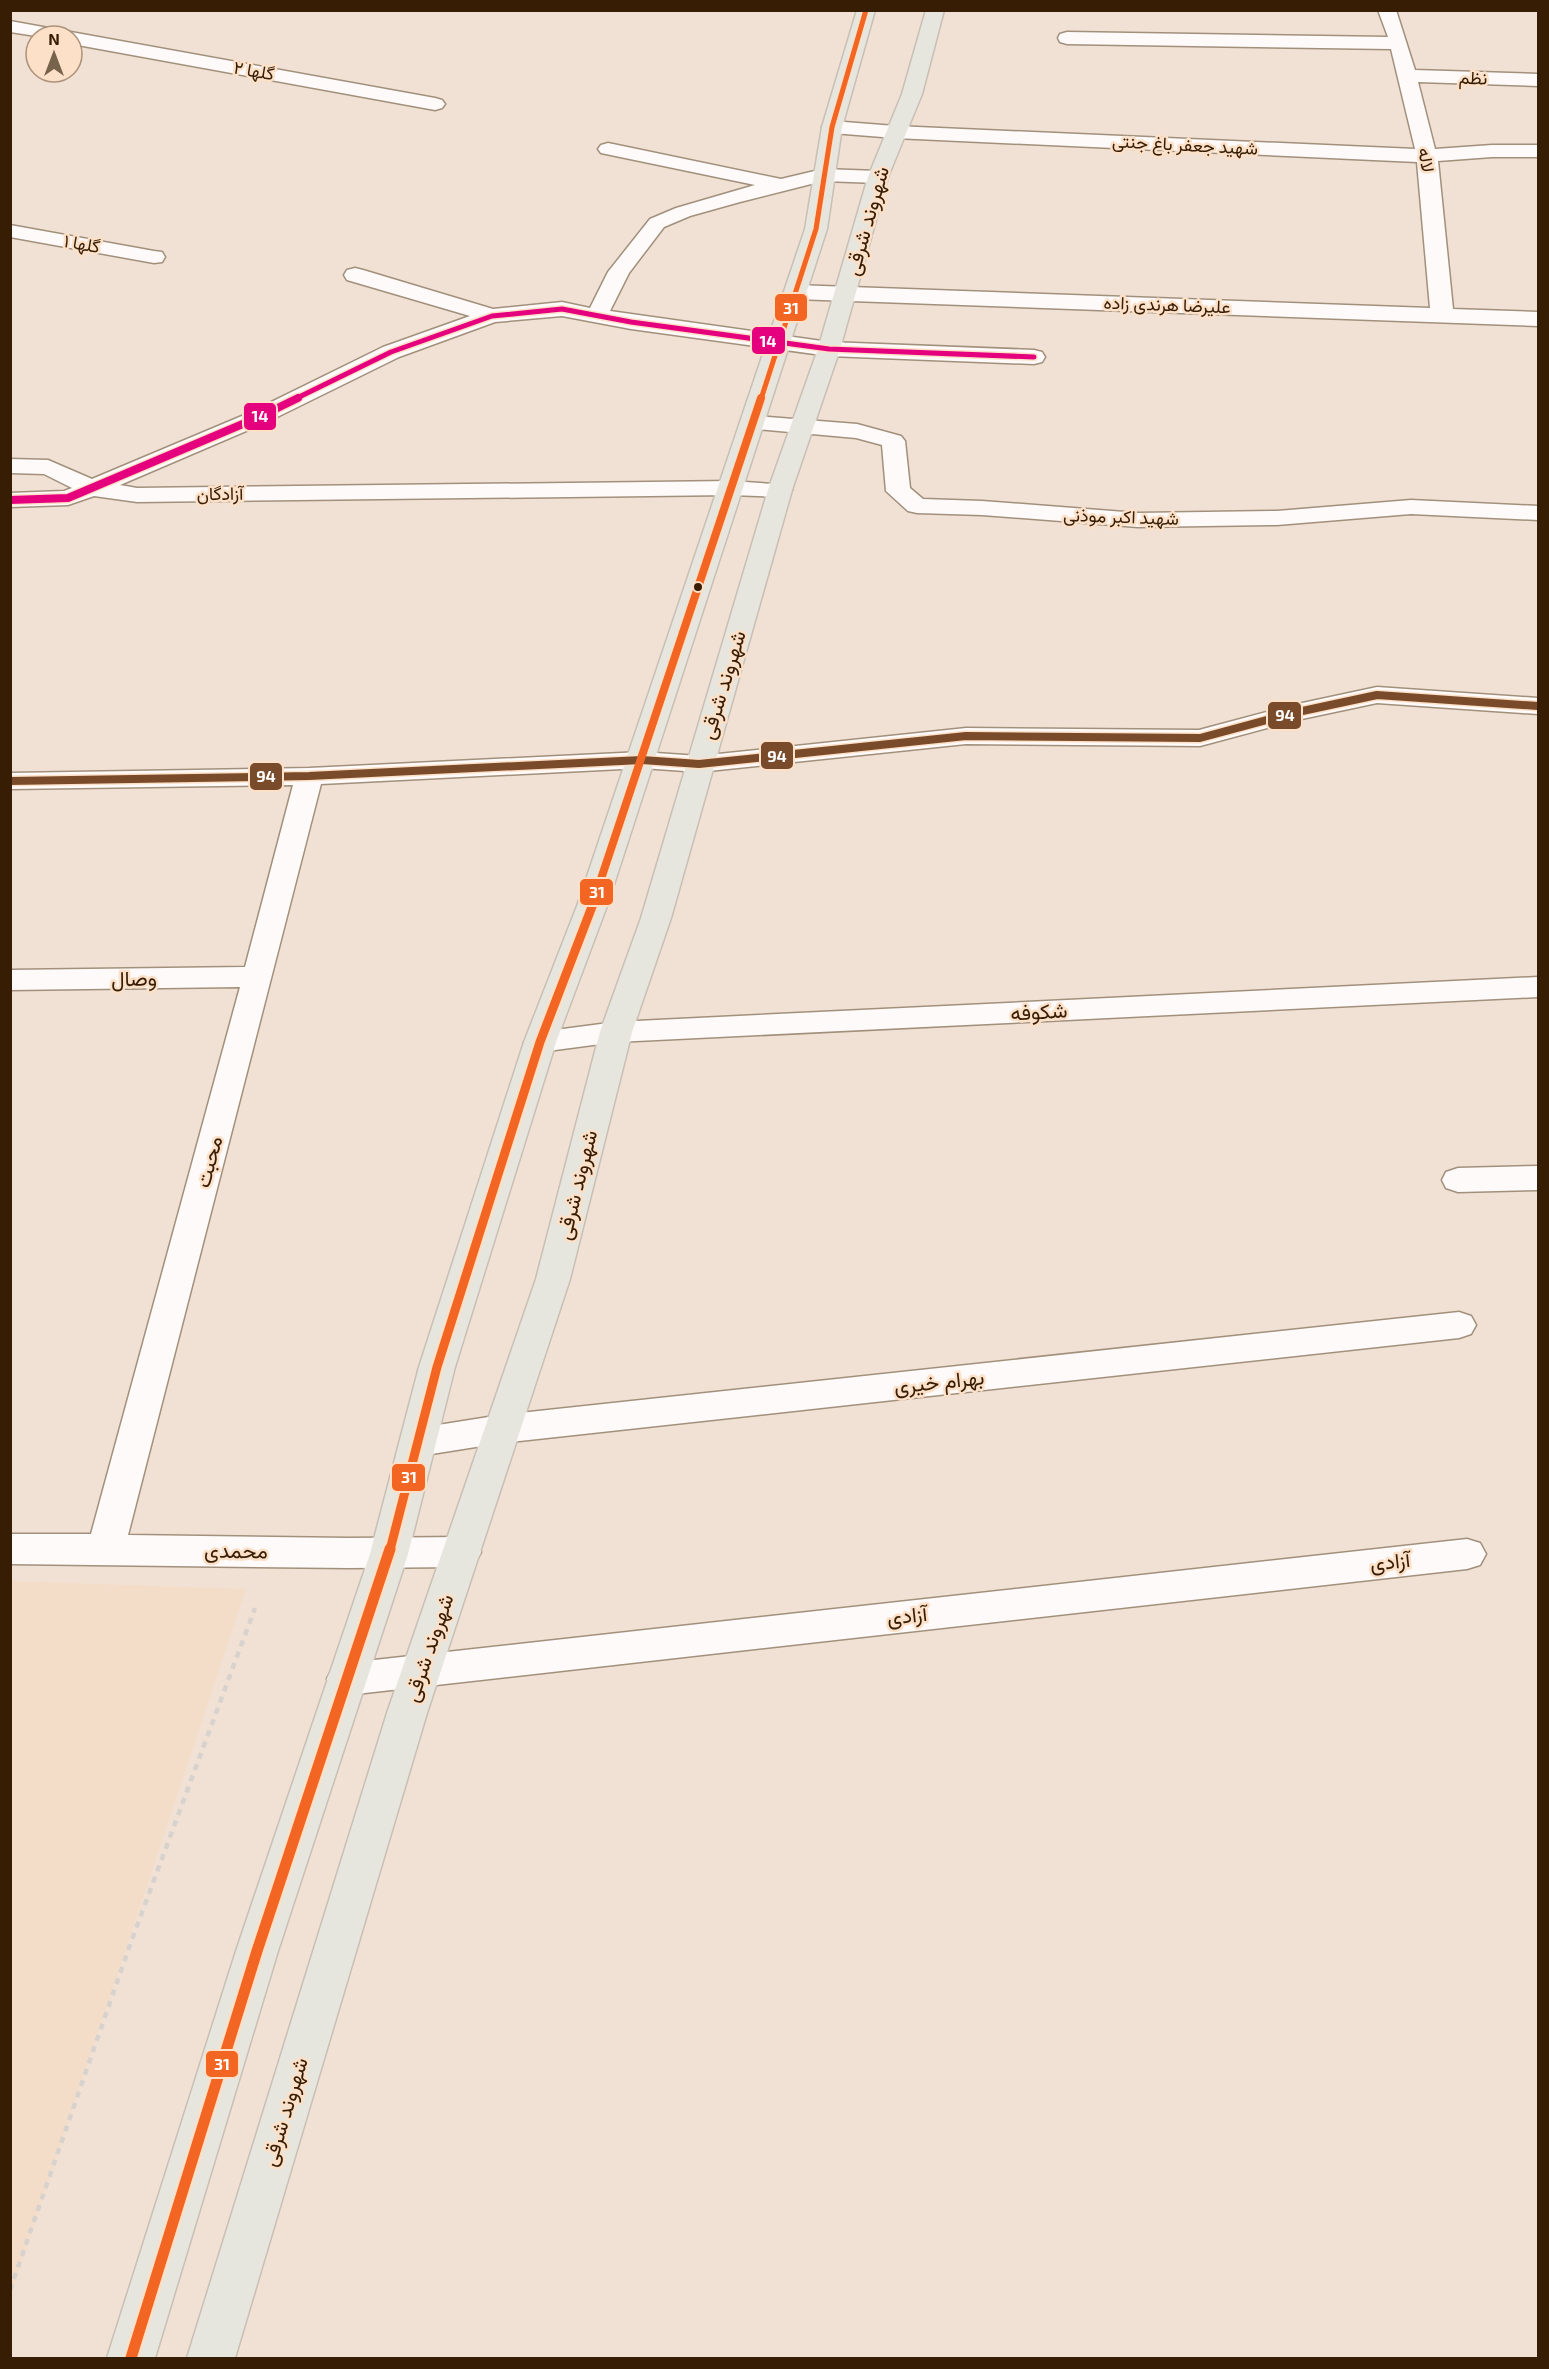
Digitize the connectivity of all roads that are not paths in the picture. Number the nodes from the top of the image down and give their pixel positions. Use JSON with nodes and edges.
{"nodes":[{"id":1,"x":866,"y":10,"type":"edge"},
{"id":2,"x":935,"y":10,"type":"edge"},
{"id":3,"x":1387,"y":10,"type":"edge"},
{"id":4,"x":1067,"y":38,"type":"dead end"},
{"id":5,"x":84,"y":40,"type":"edge"},
{"id":6,"x":1399,"y":43,"type":"junction"},
{"id":7,"x":1408,"y":76,"type":"junction"},
{"id":8,"x":1539,"y":80,"type":"edge"},
{"id":9,"x":435,"y":104,"type":"dead end"},
{"id":10,"x":832,"y":127,"type":"junction"},
{"id":11,"x":895,"y":132,"type":"junction"},
{"id":12,"x":608,"y":149,"type":"dead end"},
{"id":13,"x":1539,"y":151,"type":"edge"},
{"id":14,"x":1427,"y":156,"type":"junction"},
{"id":15,"x":823,"y":175,"type":"junction"},
{"id":16,"x":878,"y":177,"type":"junction"},
{"id":17,"x":787,"y":185,"type":"junction"},
{"id":18,"x":10,"y":231,"type":"edge"},
{"id":19,"x":154,"y":257,"type":"dead end"},
{"id":20,"x":355,"y":274,"type":"dead end"},
{"id":21,"x":795,"y":292,"type":"junction"},
{"id":22,"x":845,"y":295,"type":"junction"},
{"id":23,"x":1442,"y":314,"type":"junction"},
{"id":24,"x":492,"y":316,"type":"junction"},
{"id":25,"x":597,"y":316,"type":"junction"},
{"id":26,"x":1539,"y":319,"type":"edge"},
{"id":27,"x":780,"y":342,"type":"junction"},
{"id":28,"x":829,"y":349,"type":"junction"},
{"id":29,"x":1034,"y":357,"type":"dead end"},
{"id":30,"x":754,"y":423,"type":"junction"},
{"id":31,"x":800,"y":428,"type":"junction"},
{"id":32,"x":10,"y":466,"type":"edge"},
{"id":33,"x":92,"y":488,"type":"junction"},
{"id":34,"x":731,"y":488,"type":"junction"},
{"id":35,"x":780,"y":490,"type":"junction"},
{"id":36,"x":10,"y":500,"type":"edge"},
{"id":37,"x":1539,"y":513,"type":"edge"},
{"id":38,"x":1539,"y":706,"type":"edge"},
{"id":39,"x":642,"y":760,"type":"junction"},
{"id":40,"x":699,"y":764,"type":"junction"},
{"id":41,"x":309,"y":776,"type":"junction"},
{"id":42,"x":10,"y":781,"type":"edge"},
{"id":43,"x":258,"y":977,"type":"junction"},
{"id":44,"x":10,"y":980,"type":"edge"},
{"id":45,"x":1539,"y":987,"type":"edge"},
{"id":46,"x":616,"y":1032,"type":"junction"},
{"id":47,"x":540,"y":1042,"type":"junction"},
{"id":48,"x":1539,"y":1178,"type":"edge"},
{"id":49,"x":1458,"y":1180,"type":"dead end"},
{"id":50,"x":1459,"y":1326,"type":"dead end"},
{"id":51,"x":501,"y":1430,"type":"junction"},
{"id":52,"x":419,"y":1442,"type":"junction"},
{"id":53,"x":106,"y":1548,"type":"junction"},
{"id":54,"x":10,"y":1549,"type":"edge"},
{"id":55,"x":462,"y":1552,"type":"junction"},
{"id":56,"x":389,"y":1554,"type":"junction"},
{"id":57,"x":1467,"y":1554,"type":"dead end"},
{"id":58,"x":420,"y":1671,"type":"junction"},
{"id":59,"x":347,"y":1679,"type":"junction"},
{"id":60,"x":131,"y":2358,"type":"edge"},
{"id":61,"x":211,"y":2358,"type":"edge"}],
"edges":[{"from":1,"to":10,"type":"main road"},
{"from":2,"to":11,"type":"main road","name":"شهروند شرقی"},
{"from":3,"to":6,"type":"street","name":"لاله"},
{"from":4,"to":6,"type":"street"},
{"from":5,"to":9,"type":"street","name":"گلها ۲"},
{"from":6,"to":7,"type":"street","name":"لاله"},
{"from":7,"to":8,"type":"street","name":"نظم"},
{"from":7,"to":14,"type":"street","name":"لاله"},
{"from":10,"to":11,"type":"street","name":"شهید جعفر باغ جنتی"},
{"from":10,"to":15,"type":"main road"},
{"from":11,"to":14,"type":"street","name":"شهید جعفر باغ جنتی"},
{"from":11,"to":16,"type":"main road","name":"شهروند شرقی"},
{"from":12,"to":17,"type":"street"},
{"from":13,"to":14,"type":"street","name":"شهید جعفر باغ جنتی"},
{"from":14,"to":23,"type":"street","name":"لاله"},
{"from":15,"to":16,"type":"street"},
{"from":15,"to":17,"type":"street"},
{"from":15,"to":21,"type":"main road"},
{"from":16,"to":22,"type":"main road","name":"شهروند شرقی"},
{"from":17,"to":25,"type":"street"},
{"from":18,"to":19,"type":"street","name":"گلها ۱"},
{"from":20,"to":24,"type":"street"},
{"from":21,"to":22,"type":"street","name":"علیرضا هرندی زاده"},
{"from":21,"to":27,"type":"main road"},
{"from":22,"to":23,"type":"street","name":"علیرضا هرندی زاده"},
{"from":22,"to":28,"type":"main road","name":"شهروند شرقی"},
{"from":23,"to":26,"type":"street","name":"علیرضا هرندی زاده"},
{"from":24,"to":25,"type":"street"},
{"from":24,"to":33,"type":"street"},
{"from":25,"to":27,"type":"street"},
{"from":27,"to":28,"type":"street"},
{"from":27,"to":30,"type":"main road"},
{"from":28,"to":29,"type":"street"},
{"from":28,"to":31,"type":"main road","name":"شهروند شرقی"},
{"from":30,"to":31,"type":"street","name":"شهید اکبر موذنی"},
{"from":30,"to":34,"type":"main road"},
{"from":31,"to":35,"type":"main road","name":"شهروند شرقی"},
{"from":31,"to":37,"type":"street","name":"شهید اکبر موذنی"},
{"from":32,"to":33,"type":"street"},
{"from":33,"to":34,"type":"street","name":"آزادگان"},
{"from":33,"to":36,"type":"street"},
{"from":34,"to":35,"type":"street","name":"آزادگان"},
{"from":34,"to":39,"type":"main road"},
{"from":35,"to":40,"type":"main road","name":"شهروند شرقی"},
{"from":38,"to":40,"type":"street"},
{"from":39,"to":40,"type":"street"},
{"from":39,"to":41,"type":"street"},
{"from":39,"to":47,"type":"main road"},
{"from":40,"to":46,"type":"main road","name":"شهروند شرقی"},
{"from":41,"to":42,"type":"street"},
{"from":41,"to":43,"type":"street","name":"محبت"},
{"from":43,"to":44,"type":"street","name":"وصال"},
{"from":43,"to":53,"type":"street","name":"محبت"},
{"from":45,"to":46,"type":"street","name":"شکوفه"},
{"from":46,"to":47,"type":"street","name":"شکوفه"},
{"from":46,"to":51,"type":"main road","name":"شهروند شرقی"},
{"from":47,"to":52,"type":"main road"},
{"from":48,"to":49,"type":"street"},
{"from":50,"to":51,"type":"street","name":"بهرام خیری"},
{"from":51,"to":52,"type":"street","name":"بهرام خیری"},
{"from":51,"to":55,"type":"main road","name":"شهروند شرقی"},
{"from":52,"to":56,"type":"main road"},
{"from":53,"to":54,"type":"street","name":"محمدی"},
{"from":53,"to":56,"type":"street","name":"محمدی"},
{"from":55,"to":56,"type":"street","name":"محمدی"},
{"from":55,"to":58,"type":"main road","name":"شهروند شرقی"},
{"from":56,"to":59,"type":"main road"},
{"from":57,"to":58,"type":"street","name":"آزادی"},
{"from":58,"to":59,"type":"street","name":"آزادی"},
{"from":58,"to":61,"type":"main road","name":"شهروند شرقی"},
{"from":59,"to":60,"type":"main road"}]}
